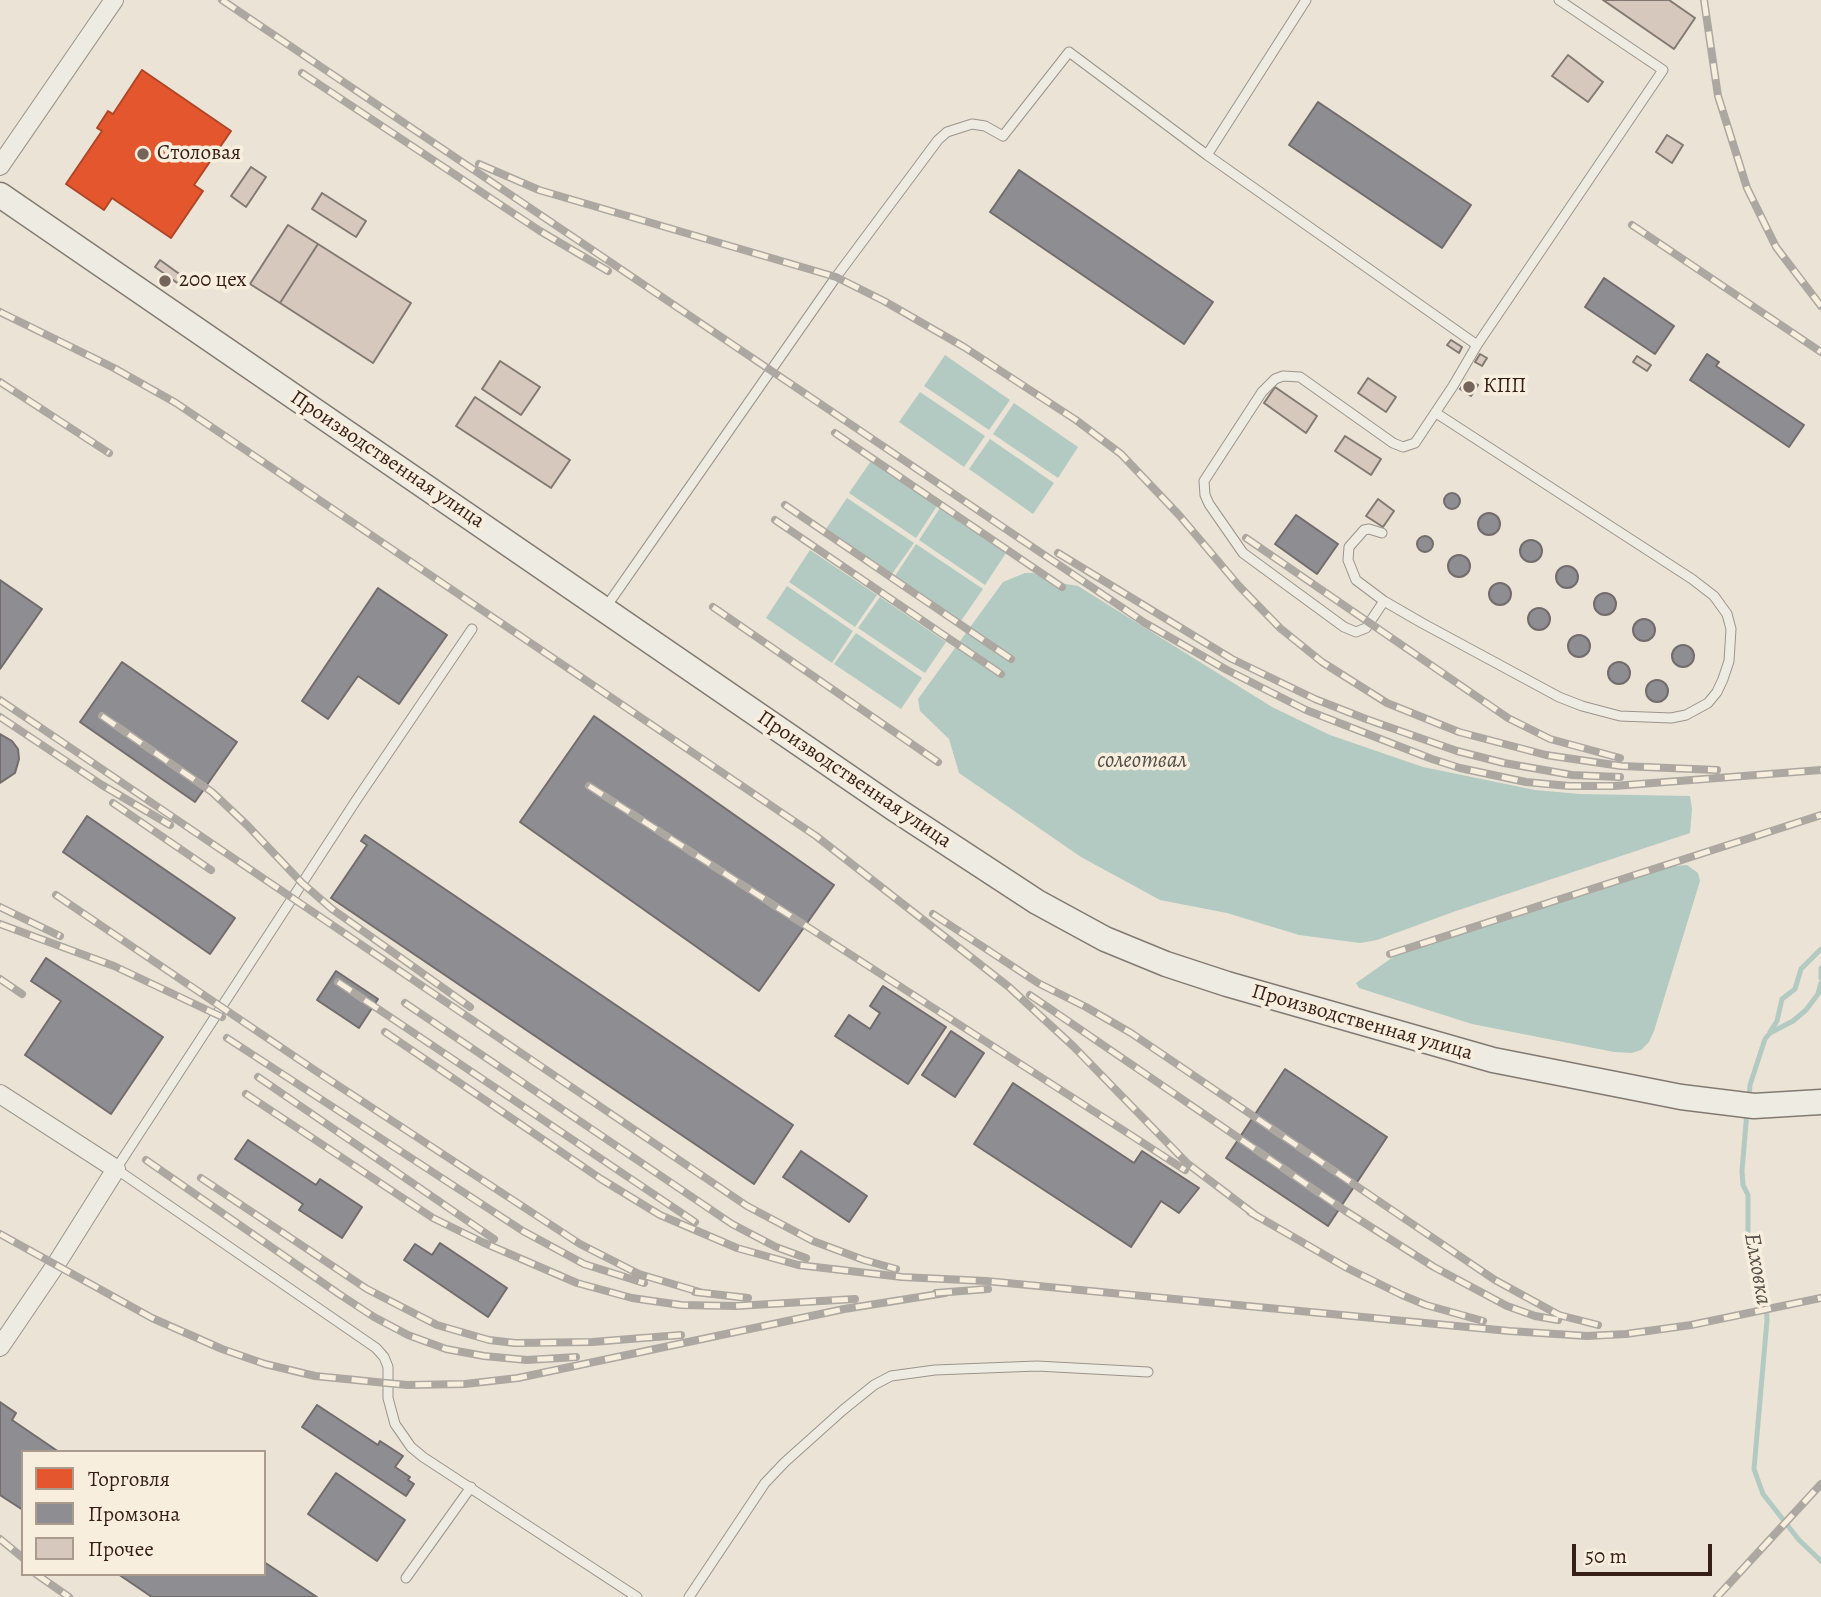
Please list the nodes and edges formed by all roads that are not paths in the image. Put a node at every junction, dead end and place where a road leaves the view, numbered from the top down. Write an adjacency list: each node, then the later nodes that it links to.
1 (114, 0): 5 (street)
2 (1306, 0): 4 (lane)
3 (1559, 0): 7 (lane)
4 (1207, 155): 7 (lane); 11 (lane)
5 (0, 166)
6 (0, 195): 11 (main road, Производственная улица)
7 (1476, 345): 8 (lane)
8 (1436, 413): 10 (lane); 10 (lane)
9 (1382, 533): 10 (lane)
10 (1384, 601)
11 (605, 609): 14 (main road, Производственная улица)
12 (472, 629): 15 (lane)
13 (0, 1094): 15 (street)
14 (1821, 1102)
15 (116, 1169): 16 (street); 18 (lane)
16 (0, 1347)
17 (1148, 1372): 21 (lane)
18 (471, 1487): 19 (lane); 20 (lane)
19 (406, 1578)
20 (637, 1597)
21 (689, 1597)

